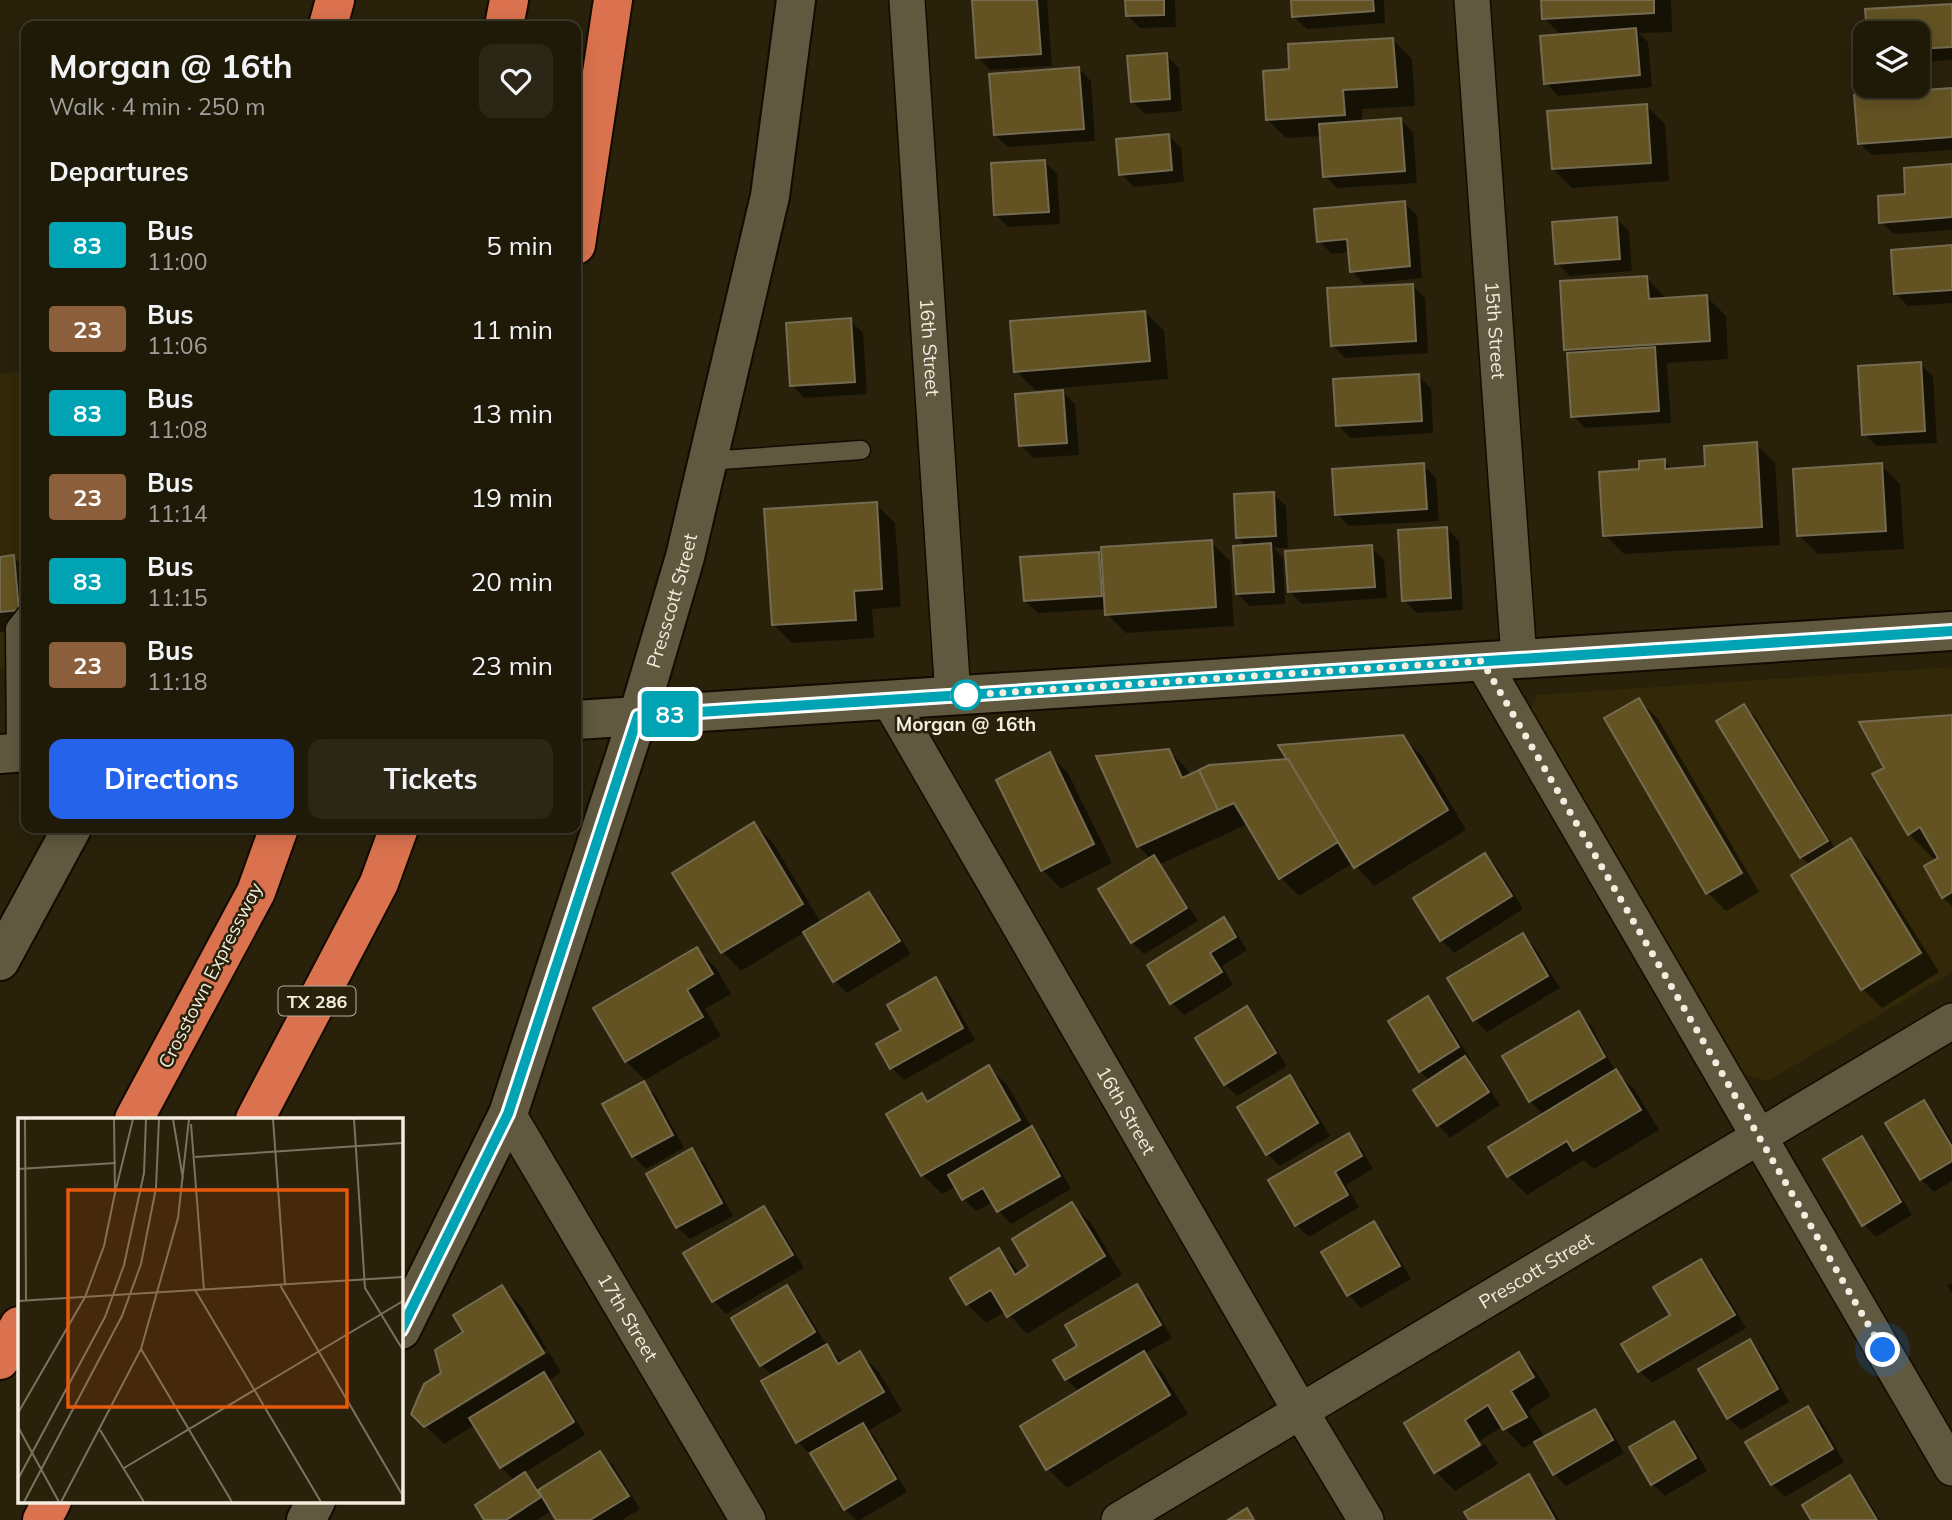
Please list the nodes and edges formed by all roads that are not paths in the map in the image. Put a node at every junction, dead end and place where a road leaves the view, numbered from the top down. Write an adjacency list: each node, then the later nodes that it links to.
1 (509, 0): 6 (highway)
2 (613, 0): 7 (highway)
3 (796, 0): 9 (main road, Presscott Street)
4 (906, 0): 13 (street, 16th Street)
5 (1472, 0): 12 (street, 15th Street)
6 (505, 21)
7 (581, 212)
8 (861, 450): 9 (lane)
9 (708, 461): 15 (main road, Presscott Street)
10 (8, 629): 17 (lane)
11 (1952, 631): 12 (main road)
12 (1500, 660): 13 (main road); 26 (street, 15th Street)
13 (953, 696): 14 (main road)
14 (889, 700): 15 (main road); 30 (street, 16th Street)
15 (638, 716): 16 (main road); 23 (main road, Presscott Street)
16 (581, 720)
17 (14, 753)
18 (69, 833): 21 (main road)
19 (277, 833): 24 (highway, Crosstown Expressway)
20 (397, 833): 25 (highway, TX 286)
21 (0, 961)
22 (1952, 1021): 26 (street, Prescott Street)
23 (508, 1114): 28 (main road, Presscott Street); 36 (street, 17th Street)
24 (135, 1118)
25 (256, 1118)
26 (1758, 1137): 30 (street, Prescott Street); 31 (street, 15th Street)
27 (18, 1328): 29 (highway)
28 (402, 1328)
29 (0, 1360)
30 (1301, 1412): 37 (street, Prescott Street); 38 (street, 16th Street)
31 (1952, 1468)
32 (51, 1502): 34 (highway)
33 (315, 1502): 35 (main road)
34 (42, 1520)
35 (306, 1520)
36 (748, 1520)
37 (1119, 1520)
38 (1366, 1520)

